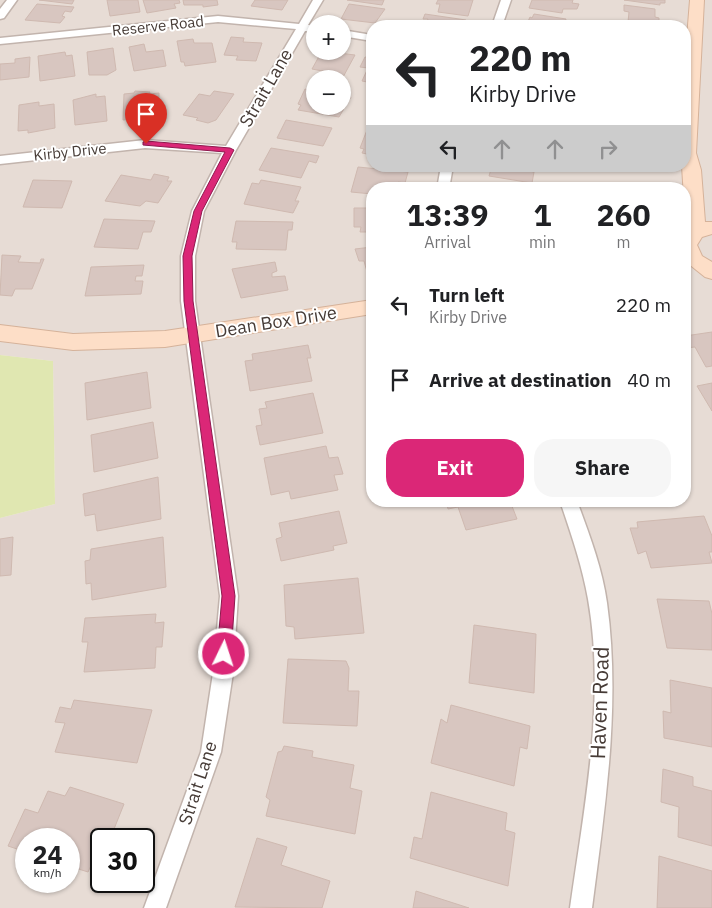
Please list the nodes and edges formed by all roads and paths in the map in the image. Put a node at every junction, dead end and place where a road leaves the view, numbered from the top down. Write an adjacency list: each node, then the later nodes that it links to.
1 (12, 0): 6 (street)
2 (318, 0): 5 (street, Strait Lane)
3 (506, 0): 7 (street)
4 (696, 0): 13 (street)
5 (313, 15)
6 (0, 16)
7 (499, 20)
8 (306, 28): 12 (street, Reserve Road)
9 (306, 31): 14 (street, Strait Lane)
10 (351, 34): 11 (street)
11 (366, 37)
12 (0, 41)
13 (691, 54)
14 (230, 150): 15 (street, Kirby Drive); 24 (street, Strait Lane)
15 (0, 160)
16 (691, 167): 17 (street)
17 (692, 170): 18 (street); 19 (street)
18 (712, 198)
19 (695, 237): 21 (street)
20 (691, 270): 21 (street)
21 (712, 272)
22 (366, 307): 24 (street, Dean Box Drive)
23 (0, 333): 24 (street, Dean Box Drive)
24 (194, 335): 26 (street, Strait Lane)
25 (570, 507): 27 (street, Haven Road)
26 (155, 908)
27 (581, 908)

